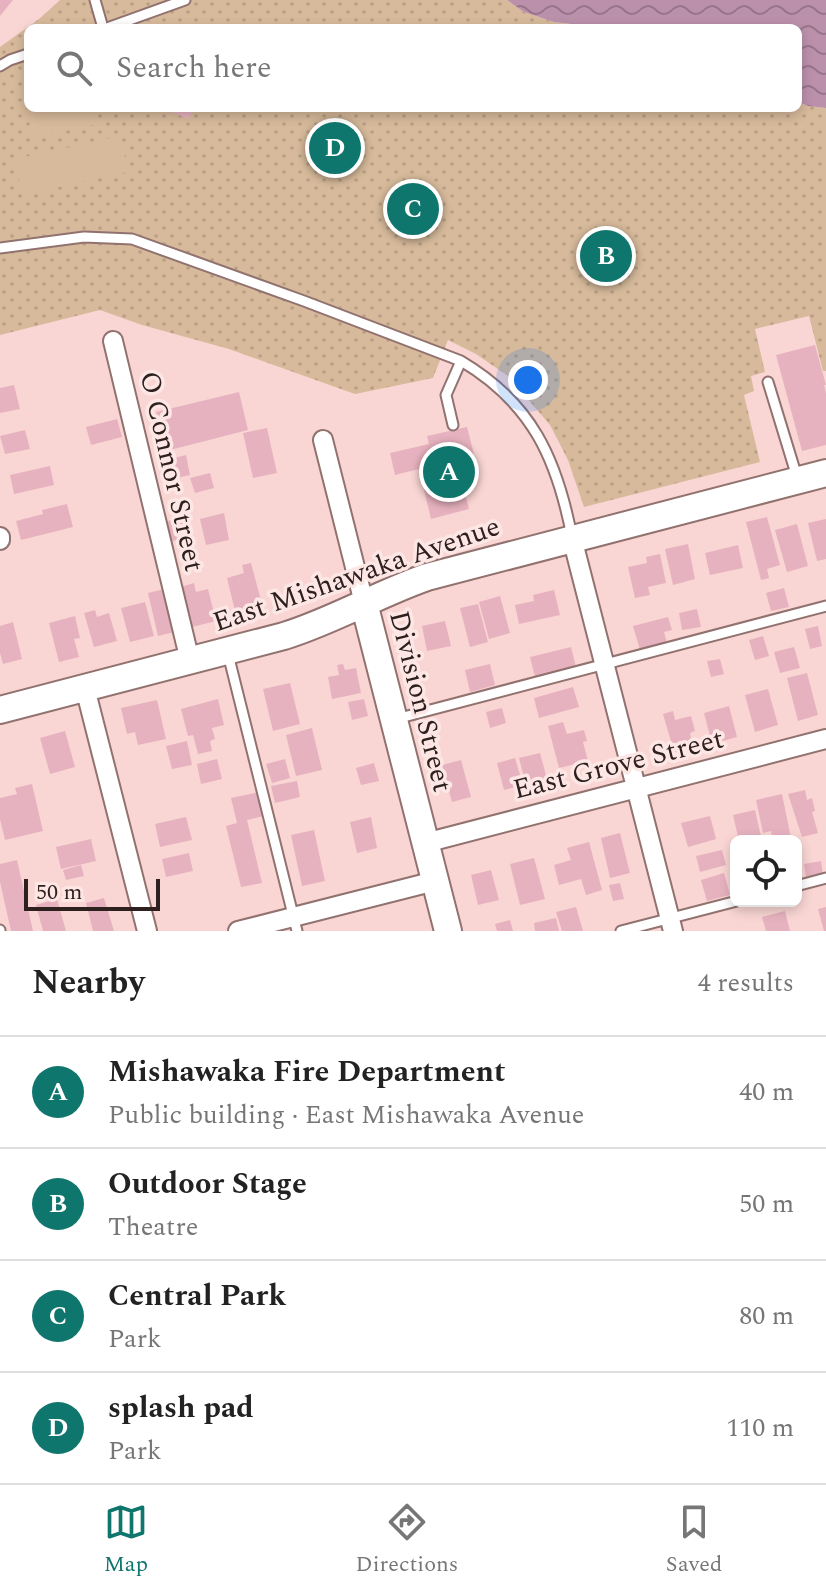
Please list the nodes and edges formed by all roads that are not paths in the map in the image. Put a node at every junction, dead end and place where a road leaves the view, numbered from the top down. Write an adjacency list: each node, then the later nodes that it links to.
1 (95, 0): 3 (lane)
2 (185, 0): 4 (lane)
3 (104, 24)
4 (116, 24)
5 (24, 55): 6 (lane)
6 (0, 66)
7 (0, 248): 9 (lane)
8 (113, 341): 19 (street, O Connor Street)
9 (461, 361): 11 (lane); 15 (lane)
10 (768, 382): 14 (lane)
11 (453, 425)
12 (323, 440): 16 (street, Division Street)
13 (826, 473): 14 (street, East Mishawaka Avenue)
14 (798, 480): 15 (street, East Mishawaka Avenue)
15 (572, 538): 16 (street, East Mishawaka Avenue); 20 (street)
16 (364, 603): 18 (street, East Mishawaka Avenue); 23 (street, Division Street)
17 (826, 606): 20 (lane)
18 (227, 651): 19 (street, East Mishawaka Avenue); 31 (lane)
19 (190, 661): 21 (street, East Mishawaka Avenue)
20 (605, 665): 23 (lane); 25 (street)
21 (85, 688): 22 (street, East Mishawaka Avenue); 33 (street)
22 (0, 710)
23 (394, 719): 26 (street, Division Street)
24 (826, 739): 25 (street, East Grove Street)
25 (636, 787): 26 (street, East Grove Street); 32 (street)
26 (425, 843): 28 (street, Division Street)
27 (826, 878): 29 (lane)
28 (435, 881): 31 (street); 35 (street, Division Street)
29 (802, 884)
30 (730, 904): 32 (lane)
31 (295, 924): 34 (street)
32 (671, 925): 36 (lane)
33 (147, 931)
34 (238, 931)
35 (448, 931)
36 (621, 931)

